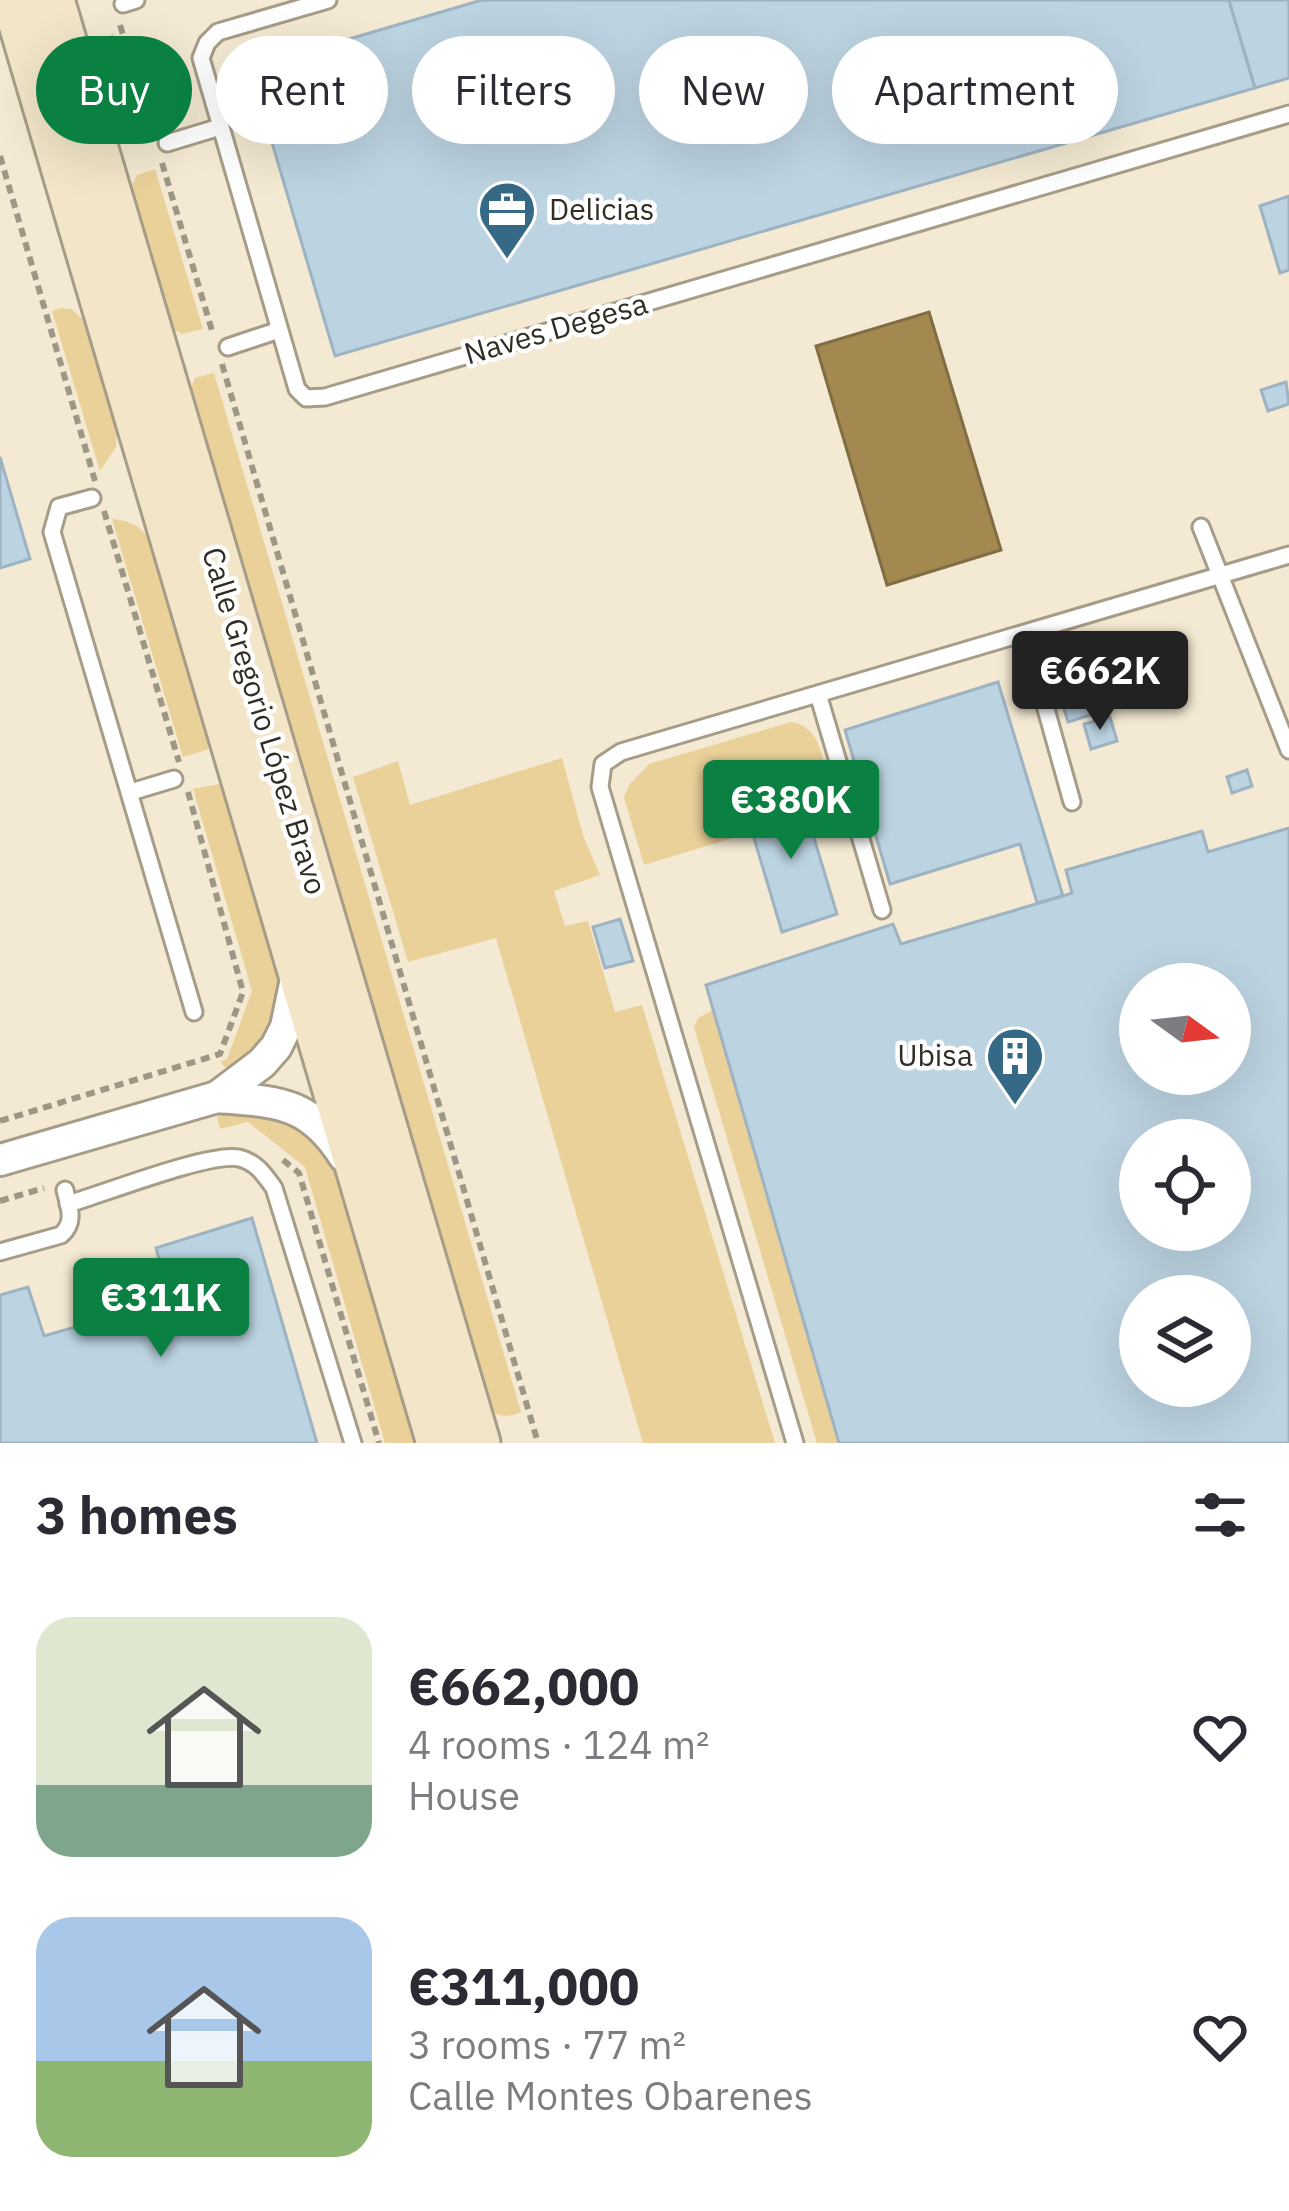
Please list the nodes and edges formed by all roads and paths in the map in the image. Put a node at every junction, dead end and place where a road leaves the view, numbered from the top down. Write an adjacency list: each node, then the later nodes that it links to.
1 (16, 0): 21 (main road, Calle Gregorio López Bravo)
2 (51, 0): 33 (main road, Calle Gregorio López Bravo)
3 (328, 0): 5 (lane, Naves Degesa)
4 (124, 4): 34 (path)
5 (216, 112)
6 (1289, 114): 8 (lane, Naves Degesa)
7 (225, 144): 8 (lane, Naves Degesa)
8 (279, 330): 9 (lane)
9 (228, 347)
10 (92, 498): 18 (lane)
11 (1202, 526): 13 (lane)
12 (1289, 555): 13 (lane)
13 (1218, 576): 14 (lane); 16 (lane)
14 (1025, 634): 15 (lane); 19 (lane)
15 (818, 694): 20 (lane); 35 (lane)
16 (1289, 749)
17 (174, 779): 18 (lane)
18 (131, 792): 22 (lane)
19 (1072, 802)
20 (882, 910)
21 (299, 968): 23 (street); 26 (main road, Calle Gregorio López Bravo)
22 (194, 1012)
23 (217, 1097): 25 (street); 26 (street)
24 (281, 1158): 31 (path)
25 (0, 1160)
26 (362, 1182): 32 (main road, Calle Gregorio López Bravo)
27 (65, 1192): 28 (path); 29 (lane); 30 (lane)
28 (0, 1201)
29 (0, 1252)
30 (353, 1443)
31 (379, 1443)
32 (440, 1443)
33 (477, 1443)
34 (538, 1443)
35 (795, 1443)

